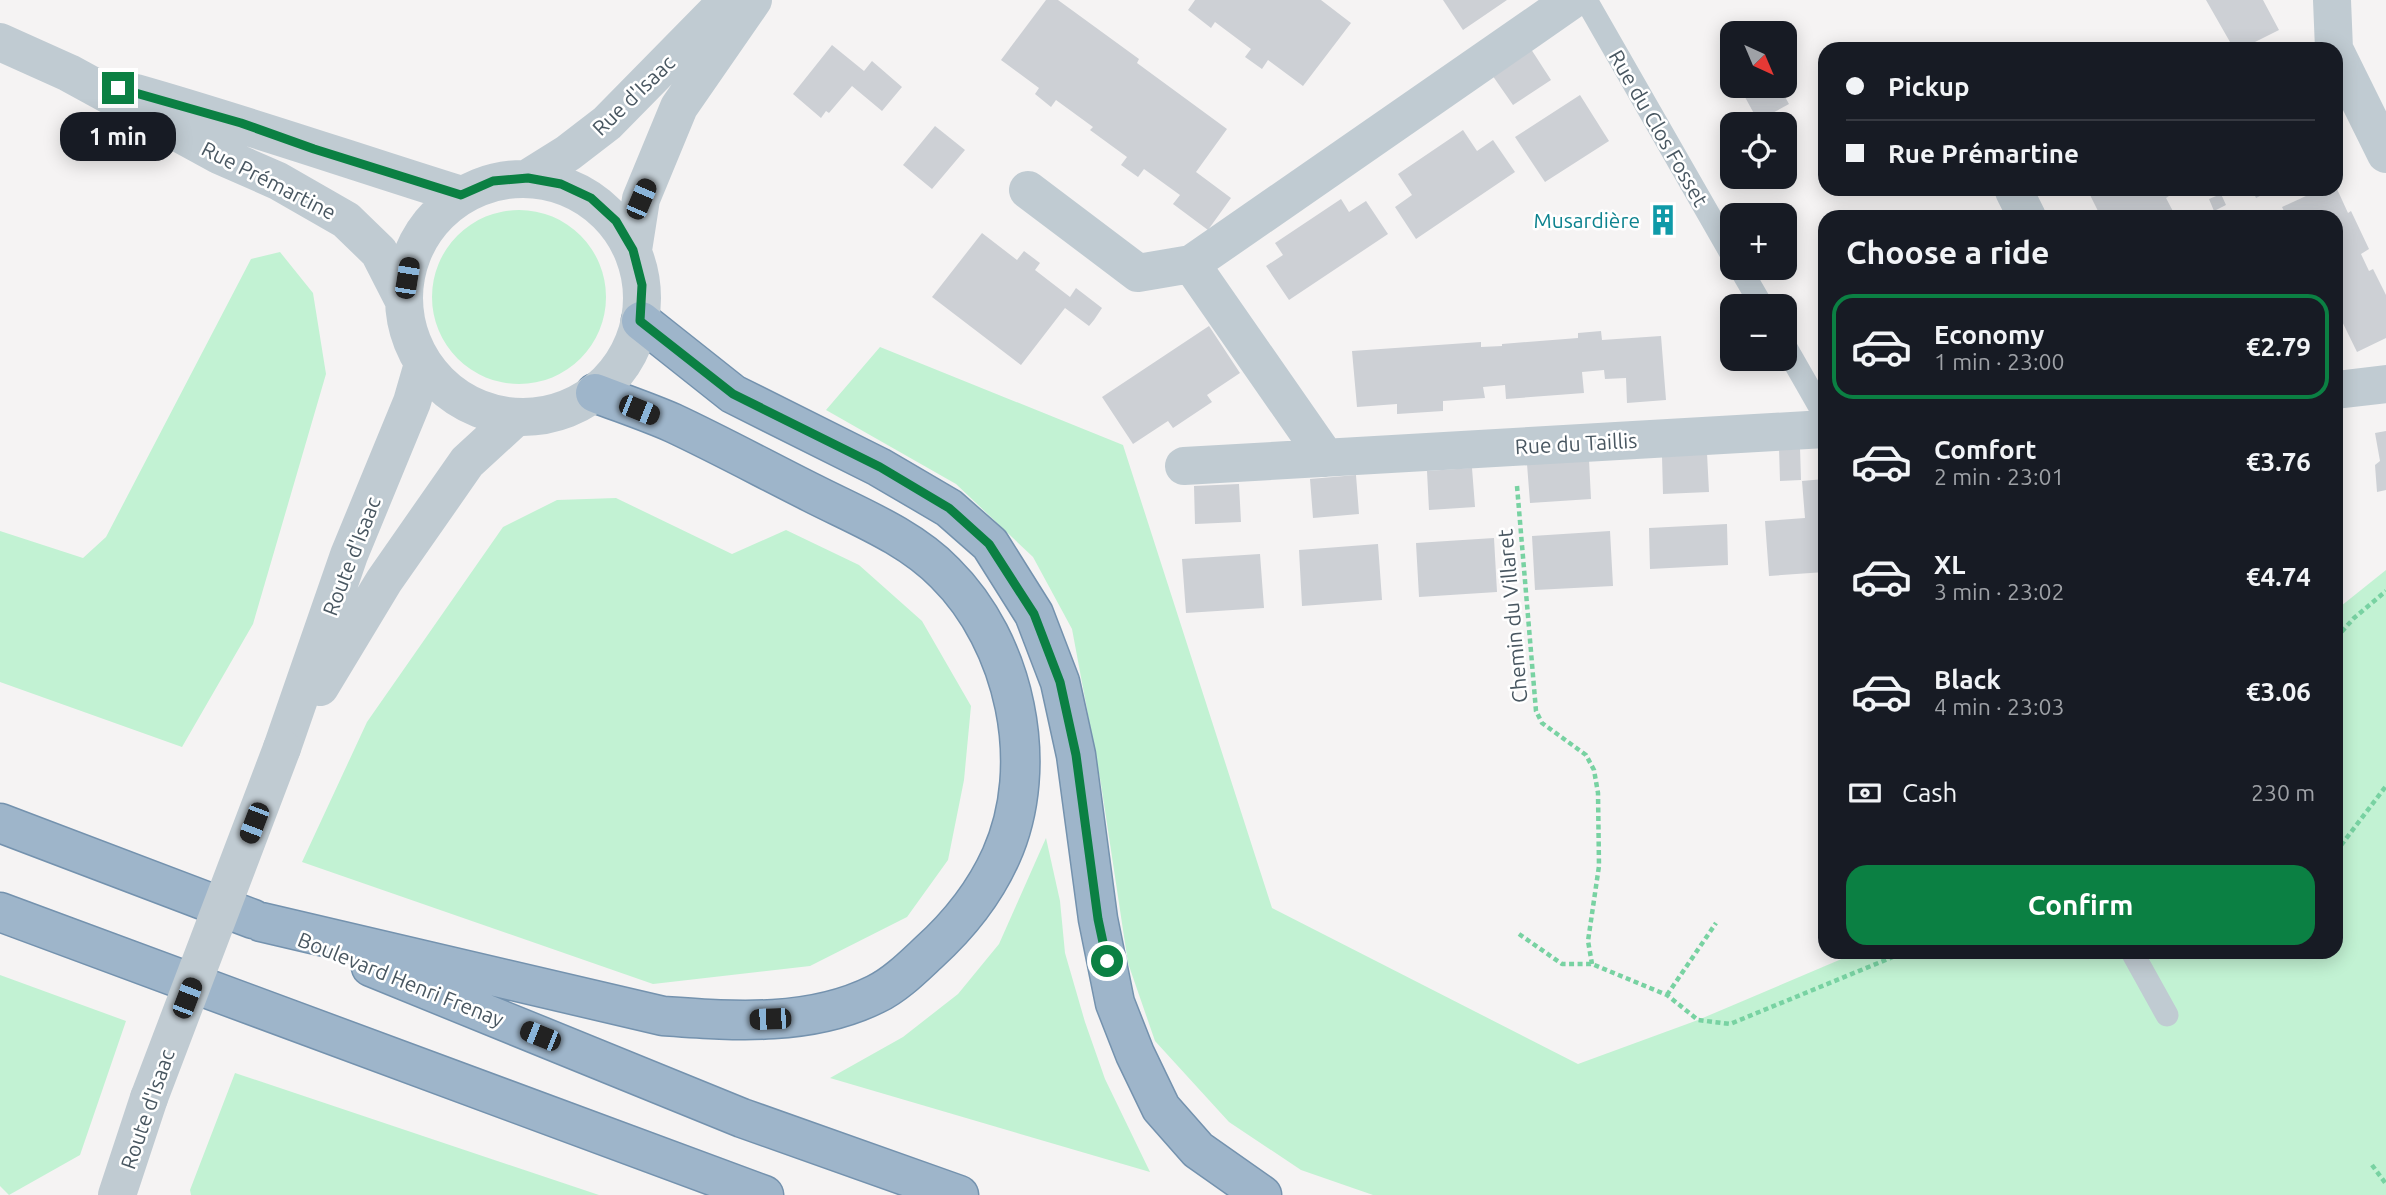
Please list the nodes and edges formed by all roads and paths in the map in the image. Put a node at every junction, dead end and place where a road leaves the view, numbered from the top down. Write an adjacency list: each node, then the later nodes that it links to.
1 (728, 0): 11 (street, Rue d'Isaac)
2 (753, 0): 15 (street, Rue d'Isaac)
3 (1572, 0): 16 (street)
4 (1586, 0): 14 (lane, Rue du Clos Fosset)
5 (2332, 0): 7 (street)
6 (0, 41): 9 (street, Rue Prémartine)
7 (2334, 42)
8 (2343, 67): 10 (street)
9 (69, 74): 13 (street, Rue Prémartine); 17 (street, Rue Prémartine)
10 (2386, 153)
11 (528, 178): 13 (street); 15 (street)
12 (1028, 190): 16 (street)
13 (461, 195): 17 (street)
14 (1720, 234)
15 (633, 250): 18 (street)
16 (1191, 264): 28 (street)
17 (403, 299): 19 (street)
18 (640, 321): 23 (street); 50 (highway)
19 (423, 364): 25 (street); 32 (street, Route d'Isaac)
20 (1797, 367): 24 (lane)
21 (2386, 384): 22 (street)
22 (2343, 389)
23 (595, 393): 25 (street); 37 (highway)
24 (1818, 404)
25 (516, 417): 32 (street, Route d'Isaac)
26 (1818, 429): 27 (street, Rue du Taillis)
27 (1514, 447): 28 (street, Rue du Taillis); 42 (path, Chemin du Villaret)
28 (1326, 458): 29 (street, Rue du Taillis)
29 (1184, 466)
30 (2386, 591): 31 (path)
31 (2343, 630)
32 (282, 748): 47 (street, Route d'Isaac, bridge)
33 (2386, 786): 35 (path)
34 (0, 823): 37 (highway, Boulevard Henri Frenay)
35 (2343, 843)
36 (0, 912): 48 (highway)
37 (261, 922): 49 (highway, Boulevard Henri Frenay)
38 (1716, 923): 43 (path)
39 (1519, 934): 42 (path)
40 (1888, 959): 43 (path)
41 (2136, 959): 44 (lane)
42 (1592, 964): 43 (path)
43 (1667, 995)
44 (2166, 1015)
45 (2372, 1165): 46 (path)
46 (2386, 1184)
47 (117, 1195)
48 (764, 1195)
49 (959, 1195)
50 (1262, 1195)

